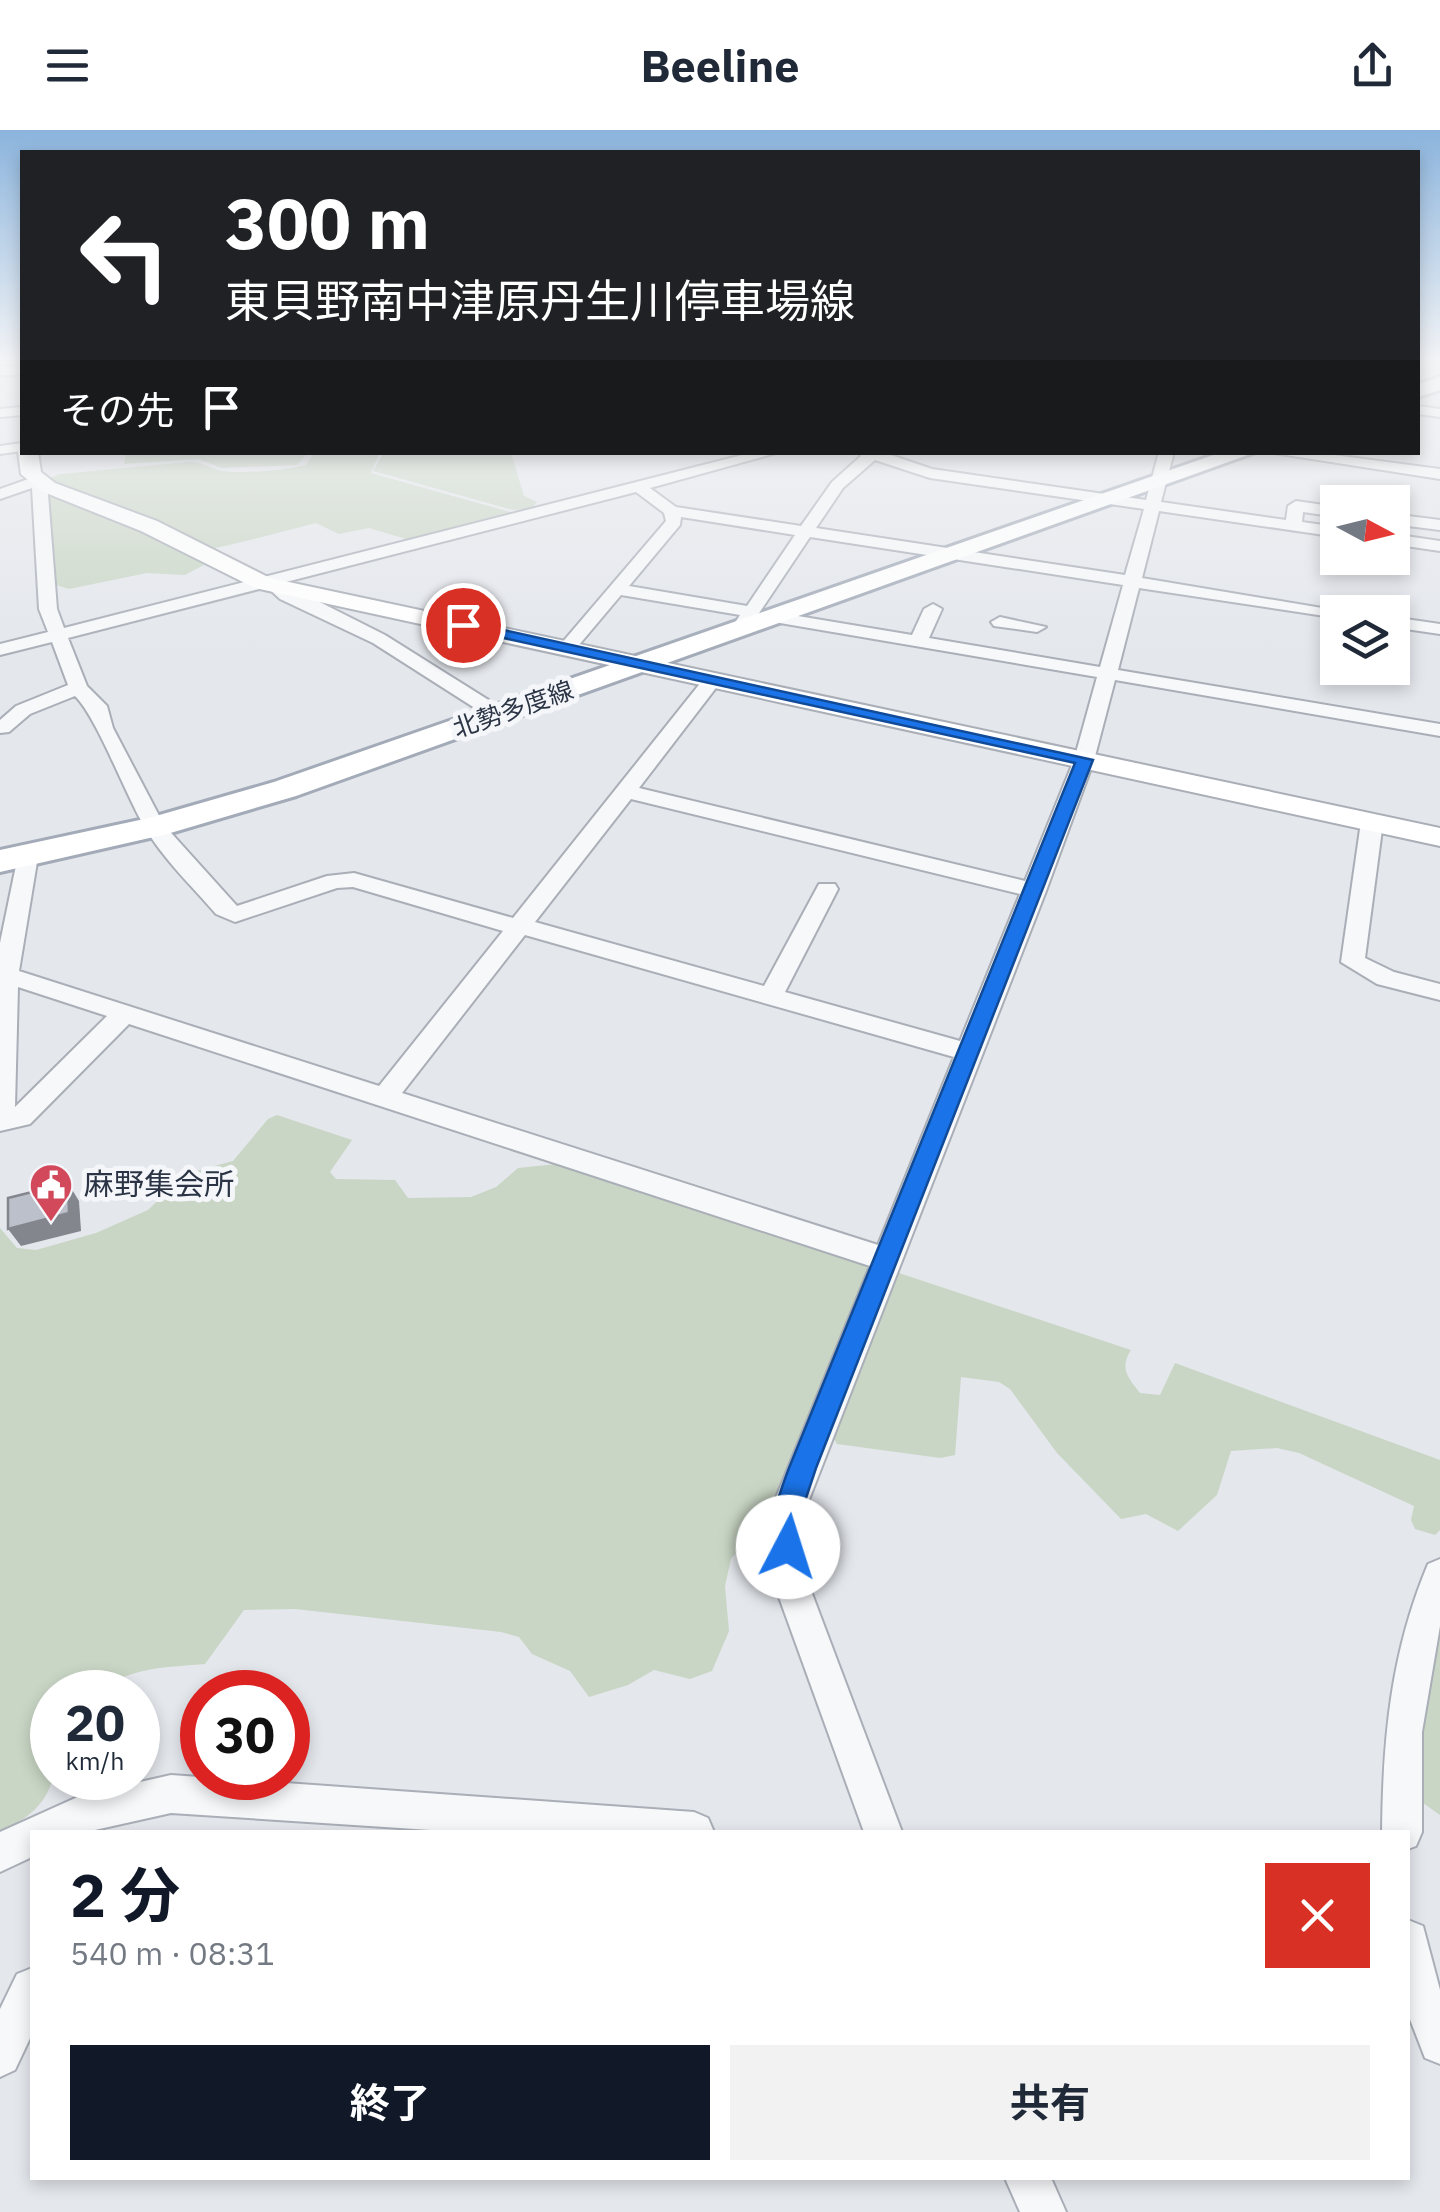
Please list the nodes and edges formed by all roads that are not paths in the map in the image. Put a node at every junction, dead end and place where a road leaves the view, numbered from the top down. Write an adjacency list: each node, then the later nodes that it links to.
1 (29, 460): 9 (main road)
2 (741, 460): 10 (street)
3 (862, 460): 20 (street)
4 (888, 460): 13 (street)
5 (1165, 460): 12 (street)
6 (1228, 460): 12 (main road, 北勢多度線)
7 (1336, 460): 8 (street)
8 (1440, 474)
9 (38, 481): 11 (street); 25 (main road); 33 (street)
10 (638, 486): 15 (street); 25 (street)
11 (0, 494)
12 (1157, 494): 13 (main road, 北勢多度線); 17 (street); 24 (street)
13 (1111, 500): 23 (main road, 北勢多度線)
14 (1320, 509): 17 (street)
15 (670, 511): 20 (street); 26 (street)
16 (1410, 522): 18 (street)
17 (1294, 526): 19 (street)
18 (1440, 526)
19 (1320, 530)
20 (806, 532): 23 (street); 29 (street)
21 (1410, 542): 22 (street)
22 (1440, 546)
23 (953, 555): 24 (street); 29 (main road, 北勢多度線)
24 (1134, 582): 28 (street); 39 (street)
25 (269, 584): 33 (street); 35 (main road); 42 (street)
26 (618, 589): 29 (street); 35 (street)
27 (933, 610): 34 (street)
28 (1320, 611)
29 (755, 620): 34 (street); 38 (main road, 北勢多度線)
30 (1018, 625): 37 (street)
31 (1410, 625): 32 (street)
32 (1440, 629)
33 (56, 637): 36 (street); 41 (street)
34 (918, 641): 37 (street)
35 (567, 648): 38 (main road)
36 (0, 650)
37 (1008, 656): 39 (street)
38 (642, 664): 40 (main road); 42 (main road, 北勢多度線)
39 (1108, 672): 44 (street); 45 (street)
40 (713, 680): 45 (main road); 46 (street)
41 (78, 688): 43 (street); 48 (street)
42 (499, 714): 48 (main road, 北勢多度線)
43 (2, 728)
44 (1440, 730)
45 (1084, 760): 47 (main road); 52 (street)
46 (625, 790): 52 (street); 53 (street)
47 (1372, 822): 49 (main road); 55 (street)
48 (155, 827): 50 (main road, 北勢多度線); 53 (street)
49 (1440, 838)
50 (13, 858): 54 (street)
51 (827, 889): 56 (street)
52 (1035, 891): 58 (street)
53 (517, 926): 56 (street); 59 (street)
54 (6, 975): 57 (street); 57 (street)
55 (1440, 992)
56 (770, 996): 58 (street)
57 (125, 1013): 59 (street)
58 (970, 1053): 60 (street)
59 (385, 1097): 60 (street)
60 (886, 1260): 65 (street)
61 (1440, 1576): 66 (street)
62 (117, 1818): 63 (street); 64 (street)
63 (46, 1830)
64 (669, 1830)
65 (881, 1830)
66 (1402, 1830)
67 (30, 1838): 68 (street)
68 (0, 1852)
69 (1417, 1975): 71 (street)
70 (30, 1993): 72 (street)
71 (1440, 2043)
72 (0, 2055)
73 (1029, 2180): 74 (street)
74 (1044, 2212)

